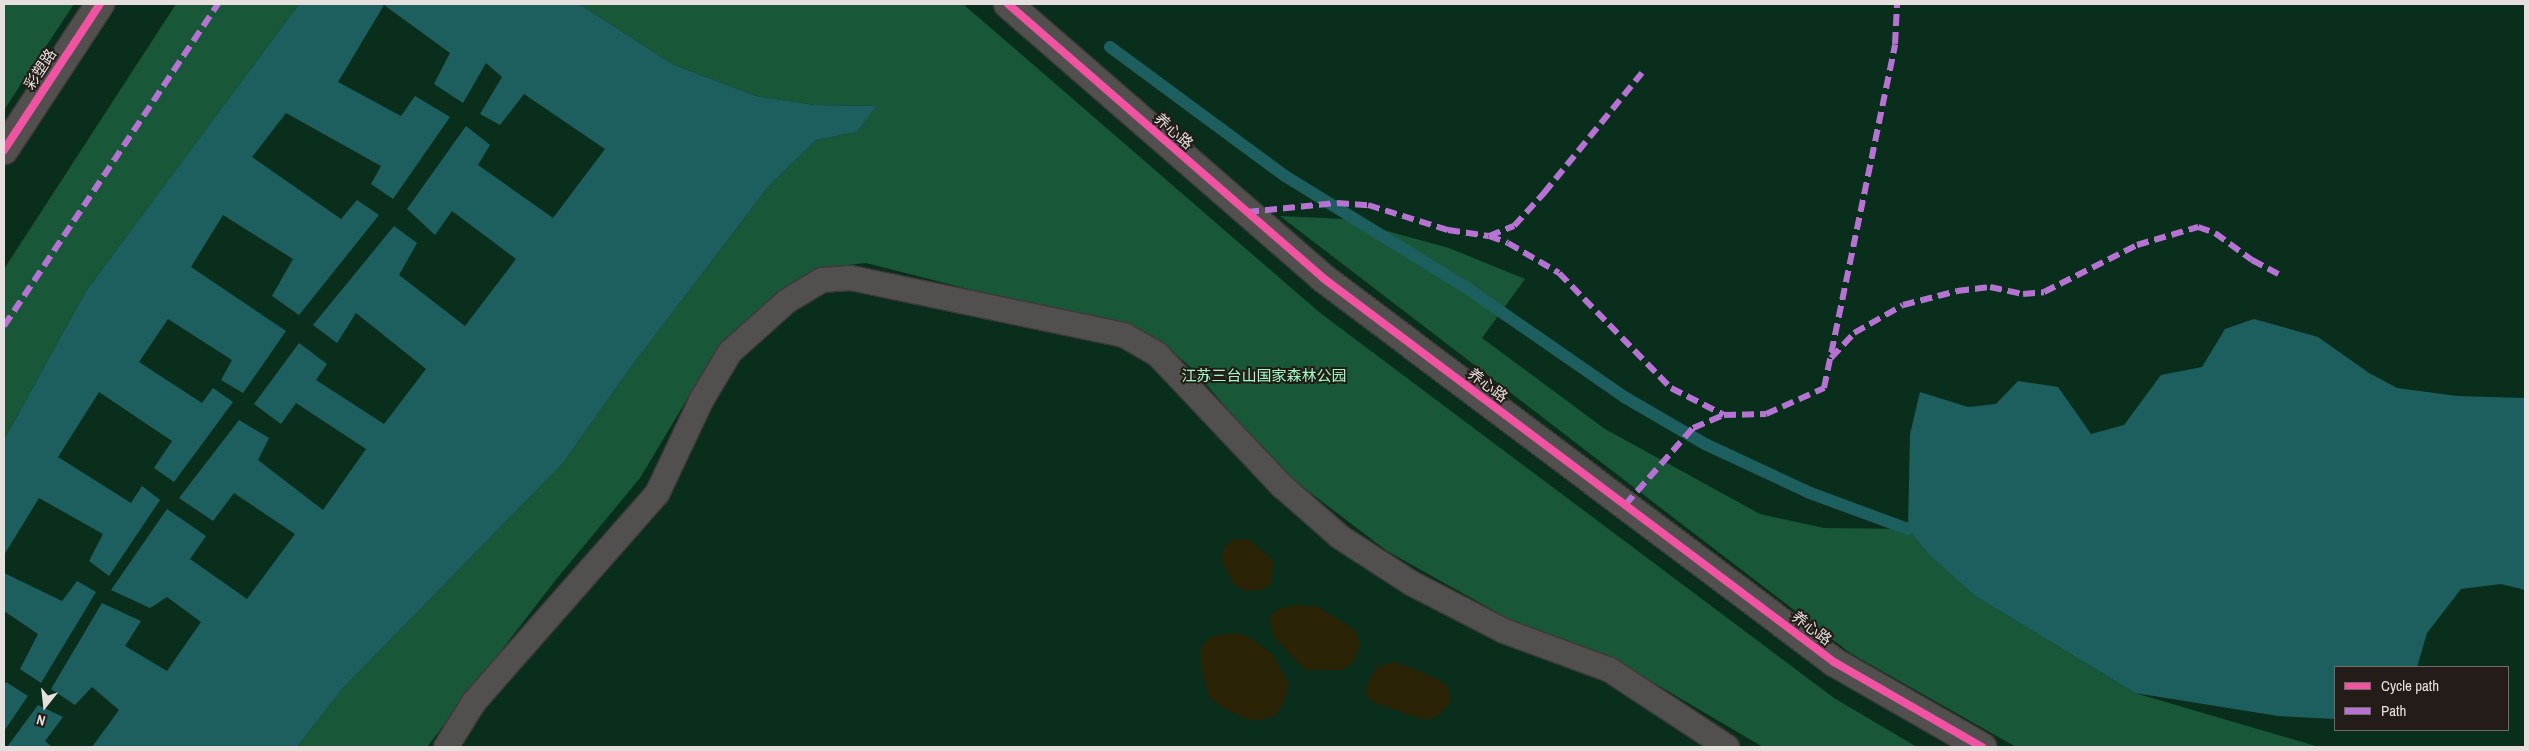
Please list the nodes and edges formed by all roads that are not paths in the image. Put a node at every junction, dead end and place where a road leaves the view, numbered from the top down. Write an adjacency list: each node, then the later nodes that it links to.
1 (100, 4): 3 (street, 彩塑路)
2 (1008, 4): 6 (street, 养心路)
3 (4, 150)
4 (446, 747): 5 (lane)
5 (1727, 747)
6 (1982, 747)

